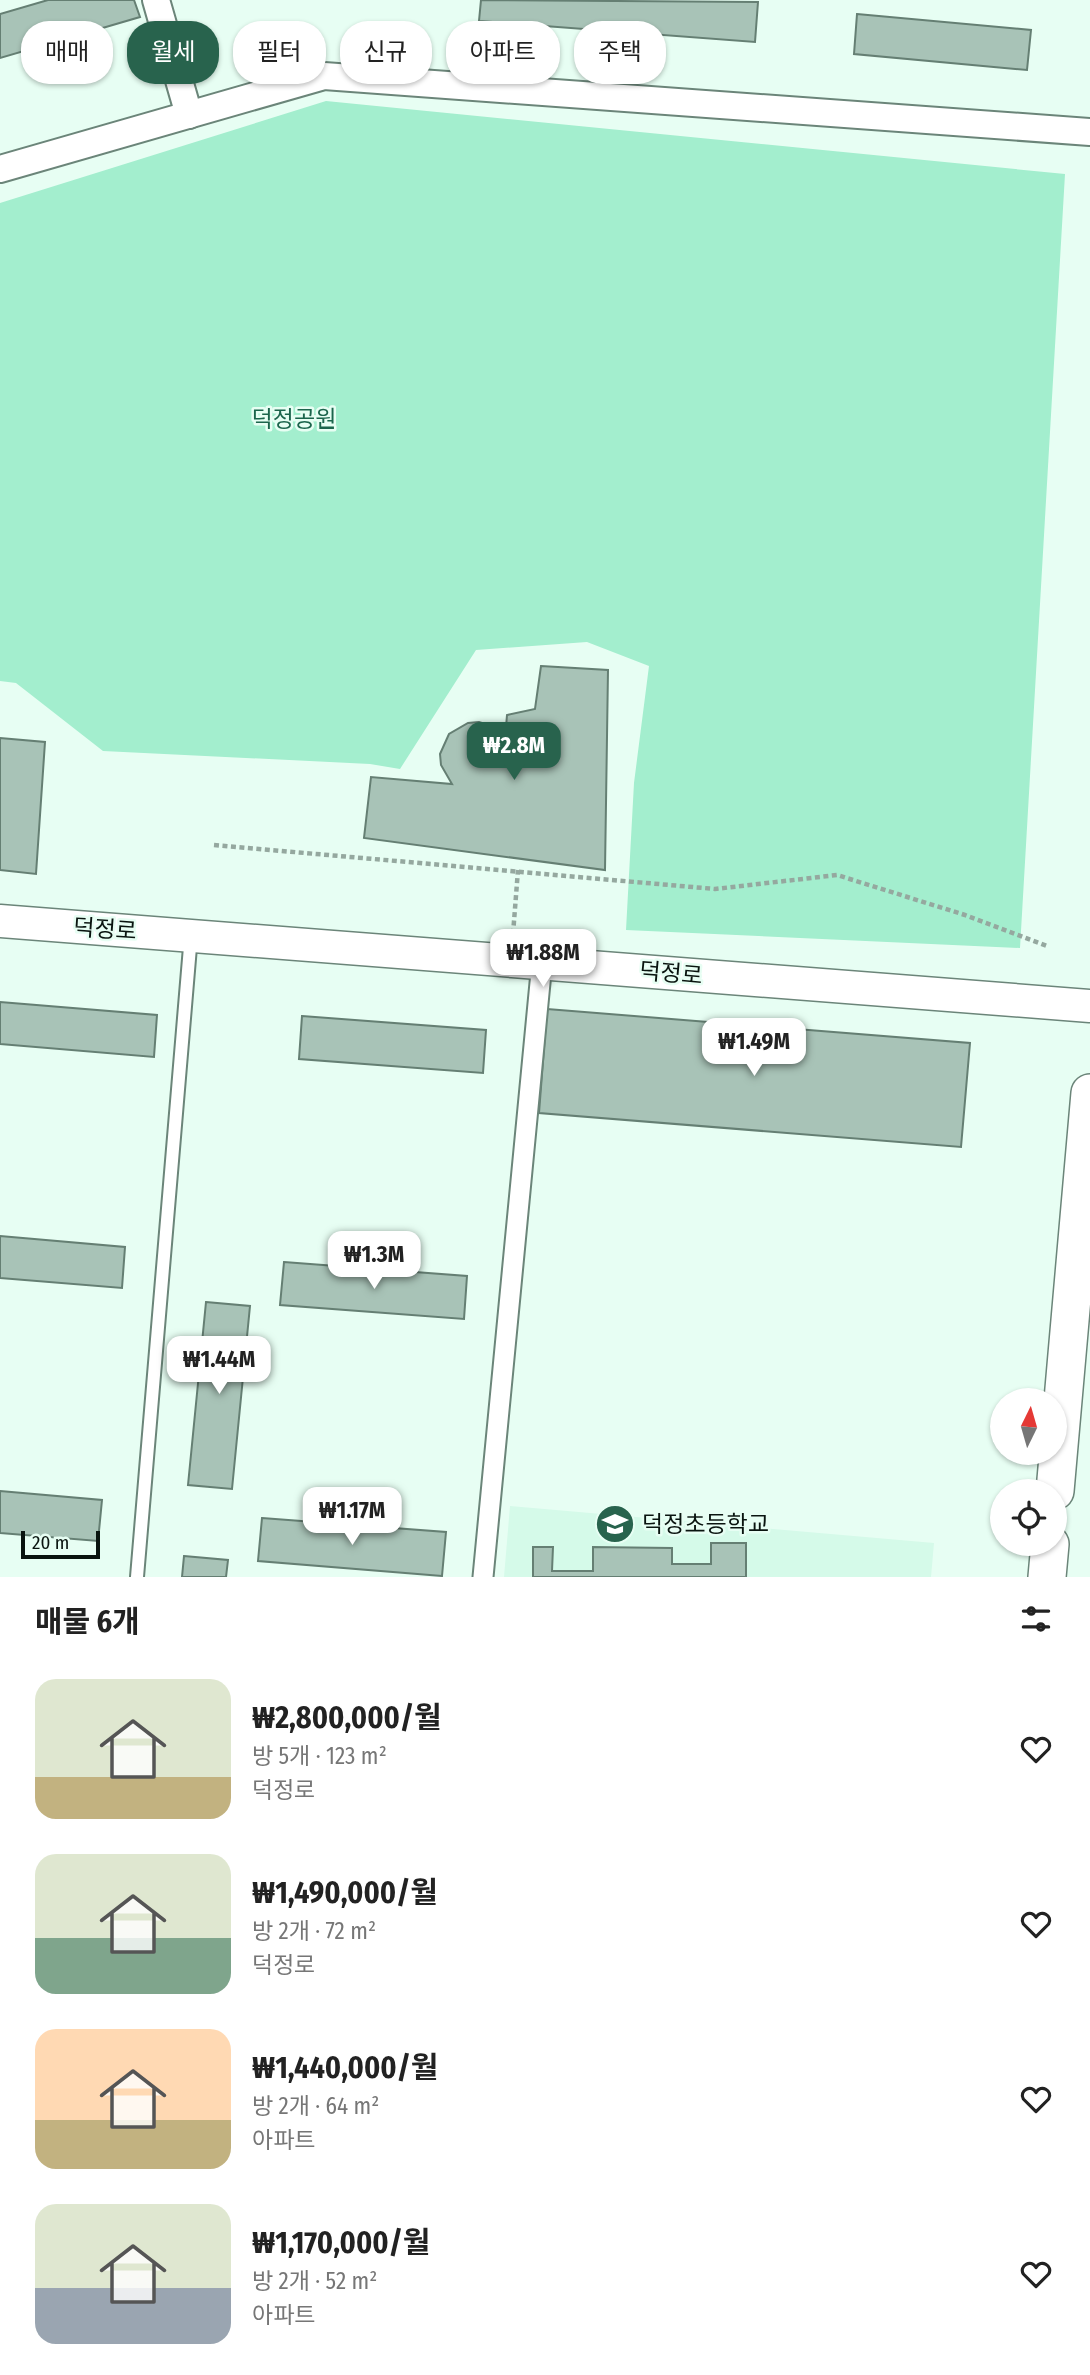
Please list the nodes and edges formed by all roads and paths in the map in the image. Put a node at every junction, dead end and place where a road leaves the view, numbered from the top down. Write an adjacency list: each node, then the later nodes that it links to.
1 (156, 0): 2 (street)
2 (189, 115): 3 (street); 4 (street)
3 (1090, 132)
4 (0, 169)
5 (214, 845): 6 (path)
6 (518, 870): 9 (path); 10 (path)
7 (0, 920): 8 (street, 덕정로)
8 (191, 935): 10 (street, 덕정로); 15 (lane)
9 (1047, 946)
10 (526, 961): 11 (street, 덕정로); 16 (street)
11 (1090, 1006)
12 (1090, 1093): 13 (main road)
13 (1056, 1479)
14 (1049, 1556): 17 (main road)
15 (137, 1577)
16 (483, 1577)
17 (1047, 1577)

